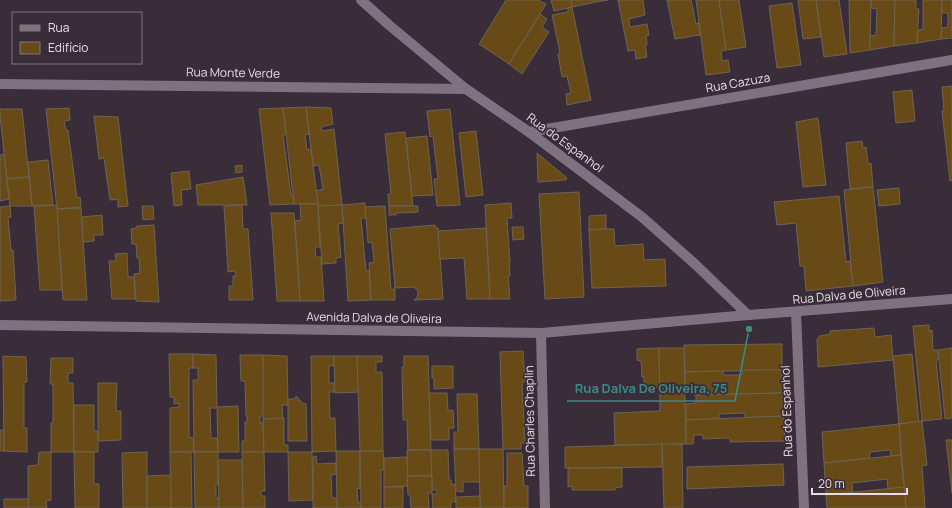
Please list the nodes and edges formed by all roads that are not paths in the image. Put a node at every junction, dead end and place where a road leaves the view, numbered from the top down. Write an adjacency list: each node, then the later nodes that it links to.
1 (361, 0): 4 (street, Rua do Espanhol)
2 (952, 60): 5 (street, Rua Cazuza)
3 (0, 84): 4 (street, Rua Monte Verde)
4 (466, 89): 5 (street, Rua do Espanhol)
5 (529, 132): 8 (street, Rua do Espanhol)
6 (952, 299): 7 (street, Rua Dalva de Oliveira)
7 (796, 312): 8 (street, Rua Dalva de Oliveira); 12 (street, Rua do Espanhol)
8 (748, 315): 10 (street, Avenida Dalva de Oliveira)
9 (0, 325): 10 (street, Avenida Dalva de Oliveira)
10 (541, 333): 11 (street, Rua Charles Chaplin)
11 (545, 508)
12 (804, 508)

